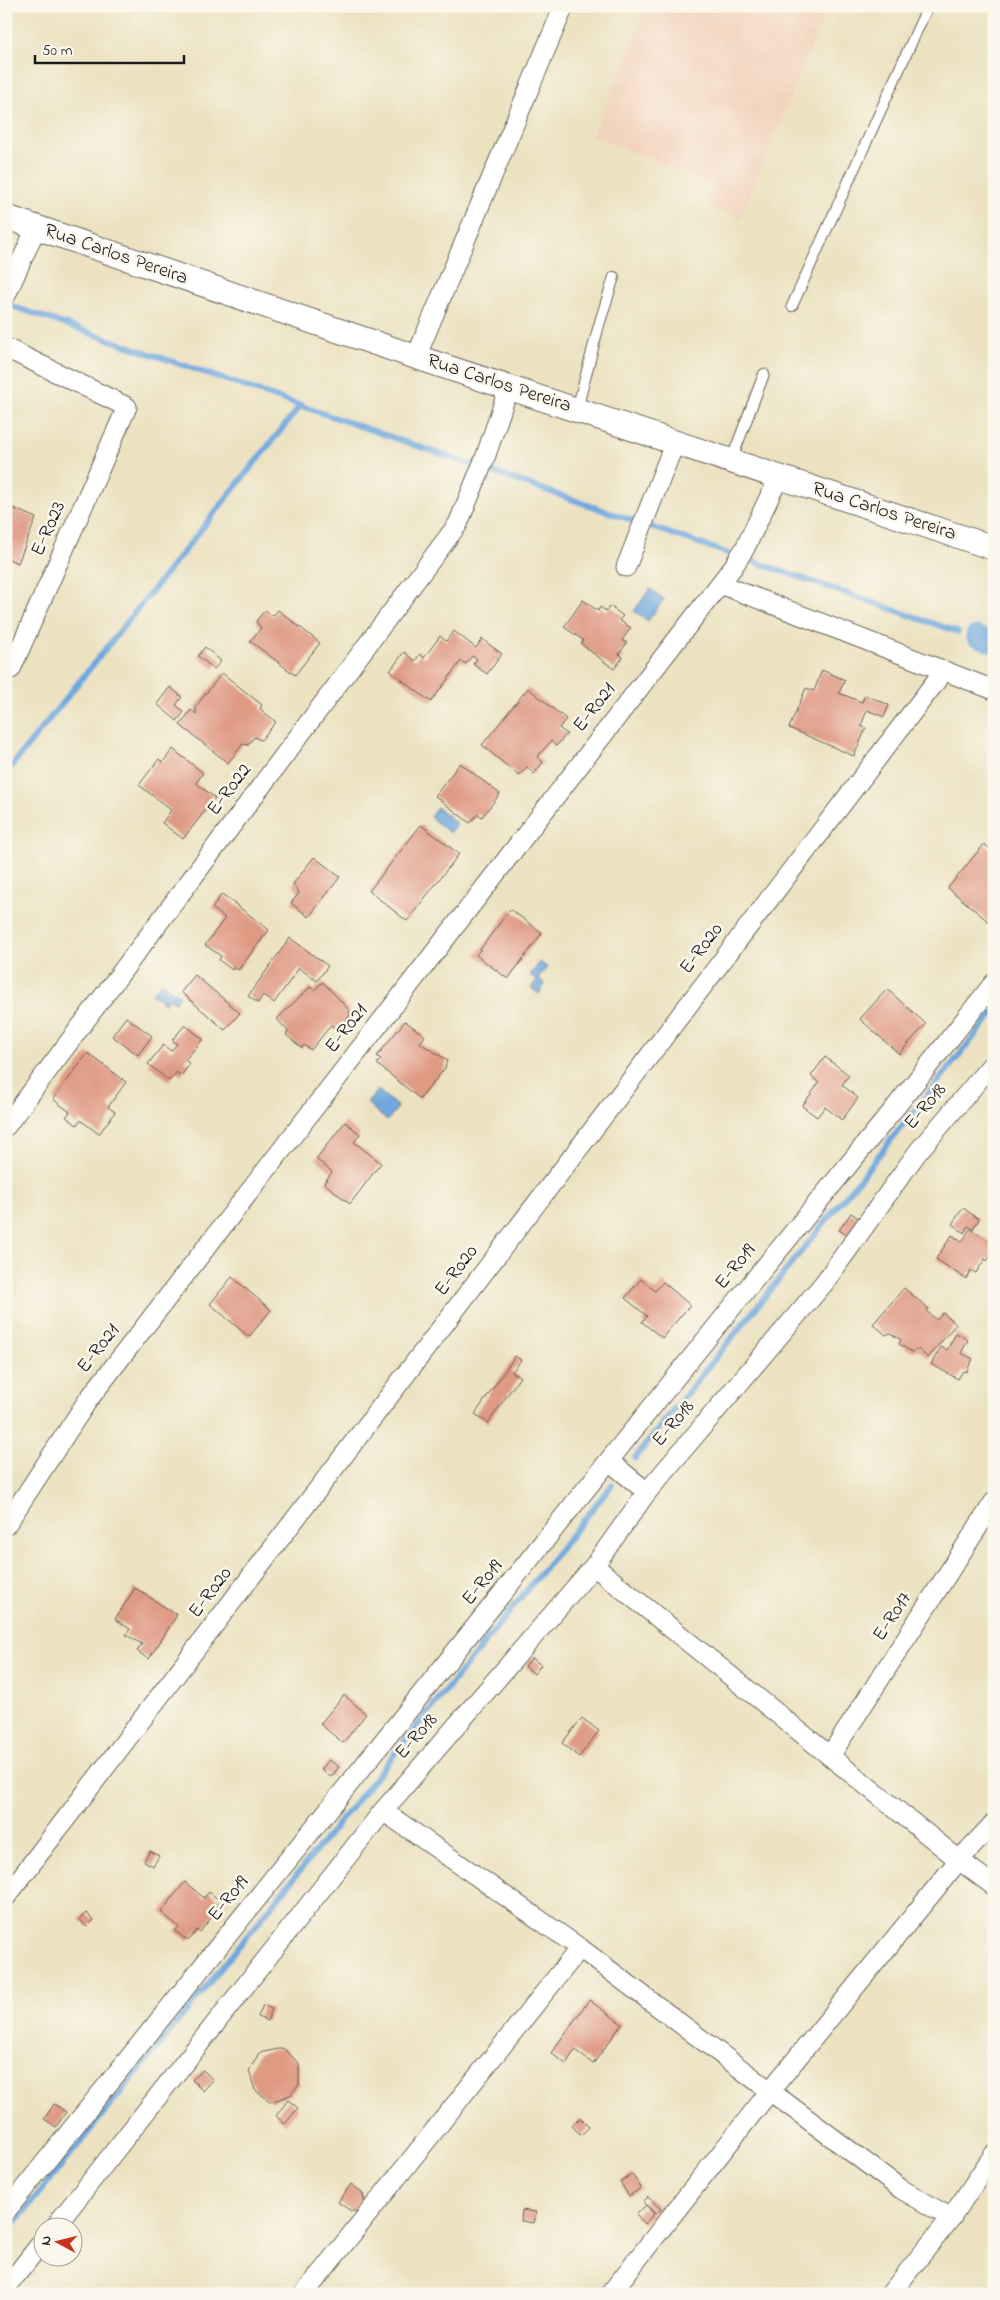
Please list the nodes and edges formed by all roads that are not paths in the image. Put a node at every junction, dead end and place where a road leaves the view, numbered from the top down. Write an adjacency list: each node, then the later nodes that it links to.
1 (564, 6): 9 (street)
2 (928, 6): 7 (lane)
3 (6, 217): 4 (street, Rua Carlos Pereira)
4 (36, 228): 6 (street); 9 (street, Rua Carlos Pereira)
5 (614, 277): 12 (lane)
6 (6, 294)
7 (792, 306)
8 (6, 348): 19 (street, E-R023)
9 (416, 357): 11 (street, Rua Carlos Pereira)
10 (764, 374): 14 (lane)
11 (509, 387): 12 (street, Rua Carlos Pereira); 24 (street, E-R022)
12 (577, 410): 13 (street, Rua Carlos Pereira)
13 (675, 442): 14 (street, Rua Carlos Pereira); 17 (street)
14 (730, 462): 15 (street, Rua Carlos Pereira)
15 (779, 477): 16 (street, Rua Carlos Pereira); 18 (street, E-R021)
16 (994, 548)
17 (626, 567)
18 (720, 584): 20 (street); 28 (street, E-R021)
19 (12, 670)
20 (943, 672): 21 (street); 35 (street, E-R020)
21 (994, 690)
22 (994, 983): 25 (street, E-R019)
23 (994, 1062): 26 (street, E-R018)
24 (6, 1126)
25 (609, 1461): 26 (street); 39 (street, E-R019)
26 (647, 1492): 29 (street, E-R018)
27 (994, 1502): 30 (street, E-R017)
28 (6, 1525)
29 (594, 1566): 30 (street); 31 (street, E-R018)
30 (830, 1756): 33 (street)
31 (383, 1811): 36 (street); 40 (street, E-R018)
32 (994, 1823): 33 (street)
33 (959, 1860): 34 (street); 37 (street)
34 (994, 1886)
35 (6, 1897)
36 (580, 1948): 37 (street); 44 (street)
37 (770, 2091): 41 (street); 45 (street)
38 (994, 2154): 41 (street)
39 (6, 2211)
40 (62, 2218)
41 (951, 2218): 46 (street)
42 (32, 2255): 43 (street)
43 (6, 2288)
44 (304, 2294)
45 (610, 2294)
46 (890, 2294)

